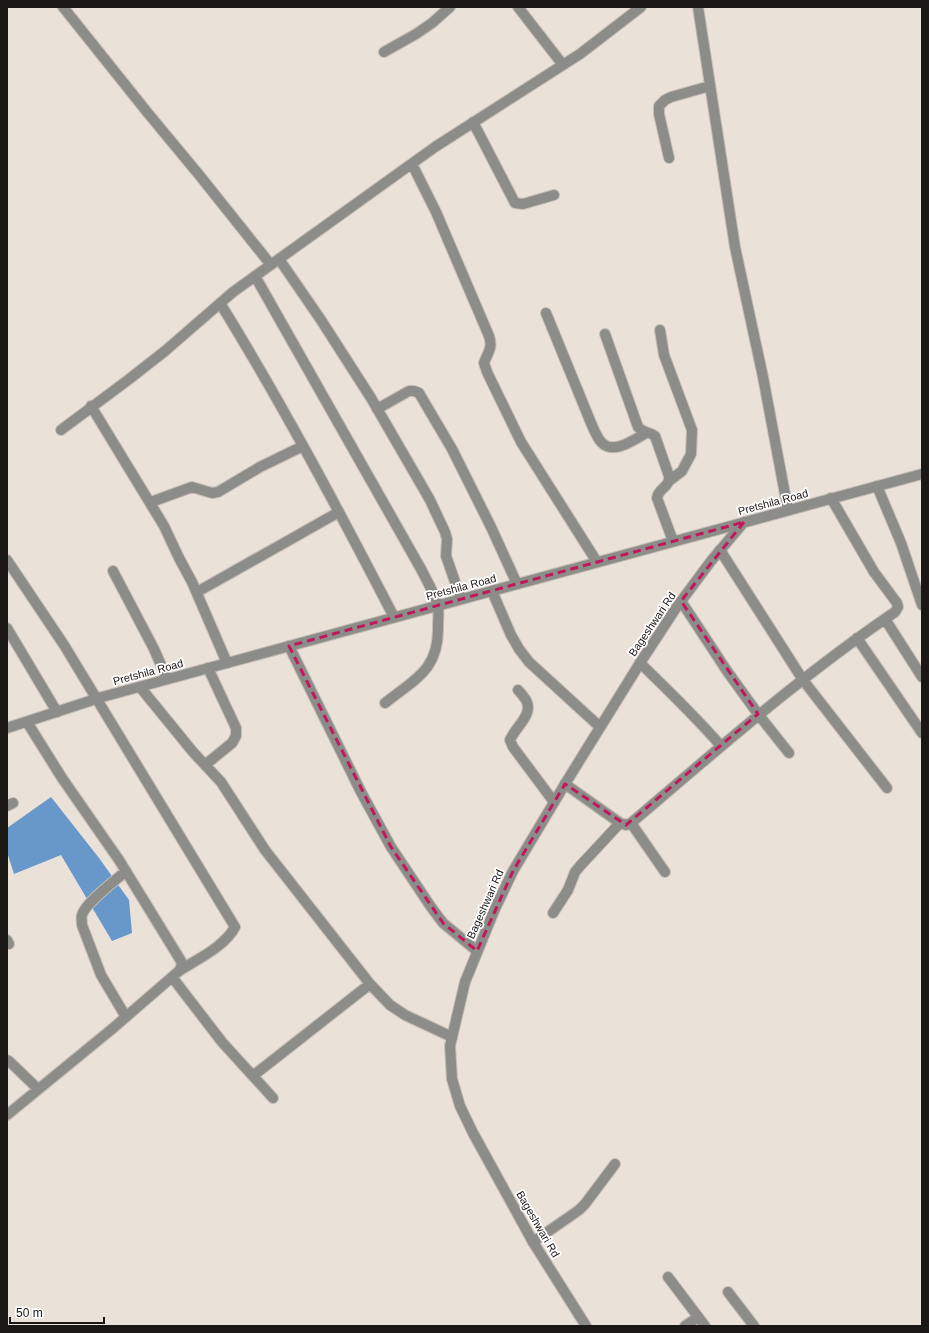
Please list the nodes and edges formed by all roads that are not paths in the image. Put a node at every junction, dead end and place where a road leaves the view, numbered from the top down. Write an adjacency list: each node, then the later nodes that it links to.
1 (63, 7): 13 (street)
2 (450, 7): 6 (street)
3 (518, 7): 7 (street)
4 (641, 7): 7 (street)
5 (698, 7): 8 (street)
6 (384, 52)
7 (563, 65): 9 (street)
8 (710, 86): 10 (street); 29 (street)
9 (473, 122): 11 (street); 12 (street)
10 (669, 158)
11 (412, 164): 13 (street); 35 (street)
12 (554, 195)
13 (275, 262): 14 (street); 20 (street)
14 (255, 276): 15 (street); 43 (street)
15 (220, 303): 19 (street); 23 (street)
16 (546, 313): 22 (street)
17 (660, 330): 25 (street)
18 (605, 334): 22 (street)
19 (91, 406): 21 (street); 28 (street)
20 (377, 408): 37 (street); 40 (street)
21 (61, 430)
22 (646, 433): 25 (street)
23 (303, 446): 28 (street); 30 (street)
24 (922, 474): 26 (street, Pretshila Road)
25 (669, 481): 32 (street)
26 (877, 486): 27 (street, Pretshila Road); 42 (street)
27 (831, 498): 29 (street, Pretshila Road); 45 (street)
28 (151, 502): 39 (street)
29 (788, 510): 31 (street, Pretshila Road)
30 (339, 512): 39 (street); 44 (street)
31 (744, 522): 32 (street, Pretshila Road); 33 (street, Bageshwari Rd)
32 (673, 541): 35 (street, Pretshila Road)
33 (720, 550): 41 (street, Bageshwari Rd); 54 (street)
34 (7, 560): 57 (street)
35 (597, 562): 37 (street, Pretshila Road)
36 (113, 571): 53 (street)
37 (517, 584): 38 (street, Pretshila Road)
38 (492, 591): 40 (street, Pretshila Road); 62 (street)
39 (197, 592): 49 (street)
40 (461, 599): 43 (street, Pretshila Road)
41 (681, 601): 50 (street, Bageshwari Rd); 60 (street)
42 (922, 605)
43 (438, 606): 44 (street, Pretshila Road); 58 (street)
44 (394, 617): 48 (street, Pretshila Road)
45 (885, 619): 47 (street); 52 (street)
46 (7, 628): 59 (street)
47 (857, 638): 54 (street); 64 (street)
48 (289, 646): 49 (street, Pretshila Road); 76 (street)
49 (227, 663): 51 (street, Pretshila Road)
50 (640, 664): 62 (street, Bageshwari Rd); 65 (street)
51 (208, 668): 53 (street, Pretshila Road); 67 (street)
52 (922, 677)
53 (167, 679): 55 (street, Pretshila Road)
54 (803, 680): 60 (street); 69 (street)
55 (140, 687): 57 (street, Pretshila Road); 67 (street)
56 (518, 690): 70 (street)
57 (98, 699): 59 (street, Pretshila Road); 77 (street)
58 (385, 703)
59 (57, 712): 61 (street, Pretshila Road)
60 (758, 714): 65 (street); 66 (street)
61 (26, 722): 63 (street, Pretshila Road); 73 (street)
62 (600, 727): 68 (street, Bageshwari Rd)
63 (7, 728)
64 (922, 733)
65 (721, 746): 72 (street)
66 (789, 753)
67 (205, 765): 78 (street)
68 (565, 784): 70 (street, Bageshwari Rd); 71 (street)
69 (886, 788)
70 (554, 802): 76 (street, Bageshwari Rd)
71 (620, 823): 72 (street); 75 (street)
72 (631, 823): 74 (street)
73 (126, 871): 77 (street); 79 (street)
74 (665, 872)
75 (553, 913)
76 (478, 951): 80 (street, Bageshwari Rd)
77 (176, 974): 79 (street); 82 (street)
78 (370, 984): 80 (street); 82 (street)
79 (126, 1017): 83 (street)
80 (452, 1037): 87 (street, Bageshwari Rd)
81 (8, 1060): 83 (street)
82 (254, 1075): 84 (street)
83 (38, 1089): 85 (street)
84 (273, 1098)
85 (7, 1115)
86 (615, 1164): 87 (street)
87 (533, 1242): 91 (street, Bageshwari Rd)
88 (668, 1276): 90 (street)
89 (728, 1292): 94 (street)
90 (698, 1317): 92 (street); 93 (street)
91 (586, 1326)
92 (685, 1326)
93 (705, 1326)
94 (754, 1326)

